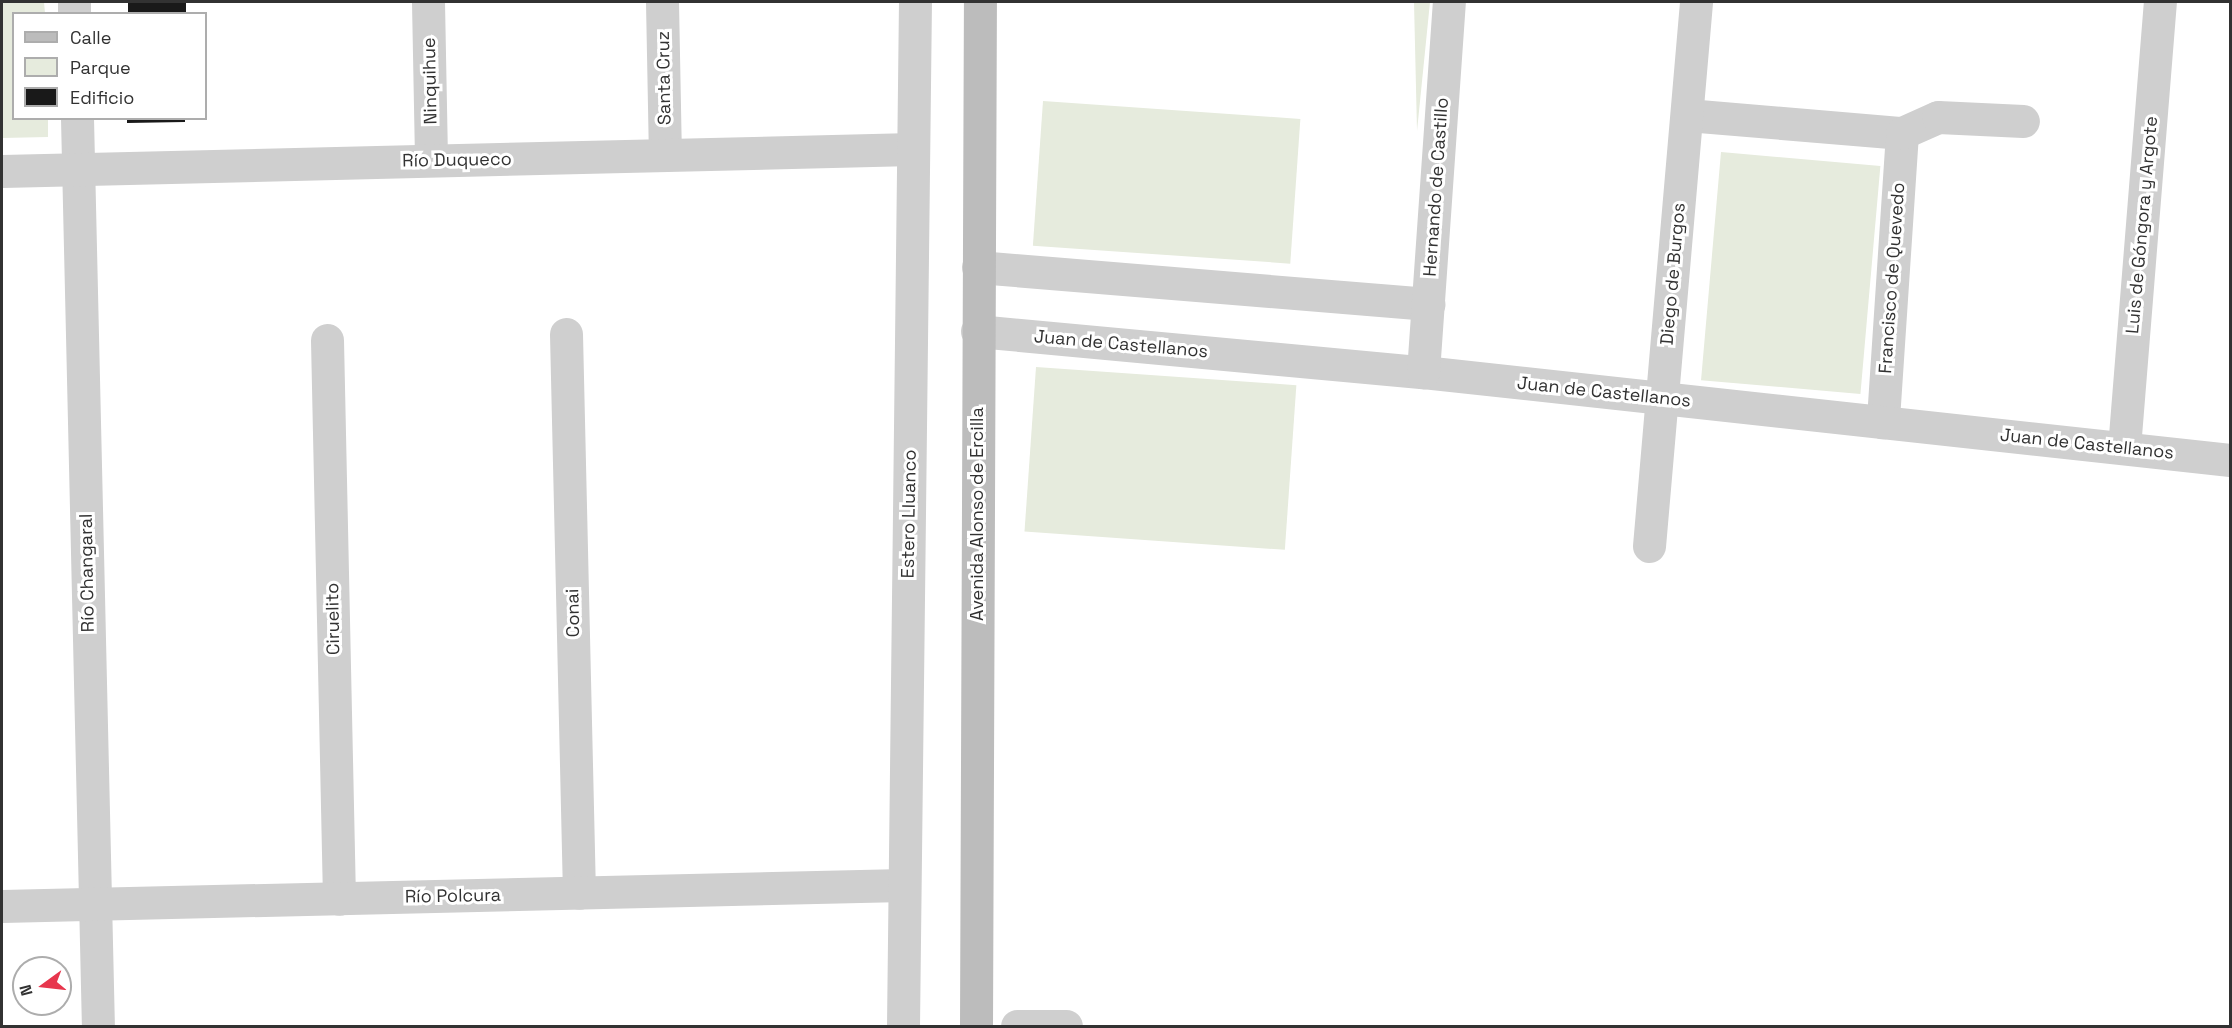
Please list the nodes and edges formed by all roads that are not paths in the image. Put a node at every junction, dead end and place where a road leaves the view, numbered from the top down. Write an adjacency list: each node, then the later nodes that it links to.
1 (428, 2): 14 (street, Ninquihue)
2 (663, 2): 13 (street, Santa Cruz)
3 (915, 2): 12 (street, Estero Lluanco)
4 (980, 2): 17 (main road, Avenida Alonso de Ercilla)
5 (1449, 2): 18 (street, Hernando de Castillo)
6 (1696, 2): 8 (street, Diego de Burgos)
7 (2160, 2): 25 (street, Luis de Góngora y Argote)
8 (1687, 115): 11 (street); 23 (street, Diego de Burgos)
9 (77, 120): 15 (street, Río Changaral)
10 (2023, 121): 11 (street)
11 (1902, 133): 24 (street, Francisco de Quevedo)
12 (913, 149): 13 (street, Río Duqueco); 28 (street, Estero Lluanco)
13 (665, 155): 14 (street, Río Duqueco)
14 (432, 160): 15 (street, Río Duqueco)
15 (78, 169): 16 (street, Río Duqueco); 31 (street, Río Changaral)
16 (2, 171)
17 (978, 267): 18 (street); 19 (main road, Avenida Alonso de Ercilla)
18 (1428, 304): 22 (street, Hernando de Castillo)
19 (978, 331): 22 (street, Juan de Castellanos); 35 (main road, Avenida Alonso de Ercilla)
20 (566, 334): 29 (street, Conai)
21 (327, 340): 30 (street, Ciruelito)
22 (1423, 372): 23 (street, Juan de Castellanos)
23 (1662, 398): 24 (street, Juan de Castellanos); 27 (street, Diego de Burgos)
24 (1882, 422): 25 (street, Juan de Castellanos)
25 (2124, 448): 26 (street, Juan de Castellanos)
26 (2230, 460)
27 (1649, 546)
28 (904, 885): 29 (street, Río Polcura); 34 (street, Estero Lluanco)
29 (579, 893): 30 (street, Río Polcura)
30 (339, 898): 31 (street, Río Polcura)
31 (95, 904): 32 (street, Río Polcura); 33 (street, Río Changaral)
32 (2, 906)
33 (98, 1026)
34 (903, 1026)
35 (976, 1026)
36 (1017, 1026): 37 (street)
37 (1066, 1026)

